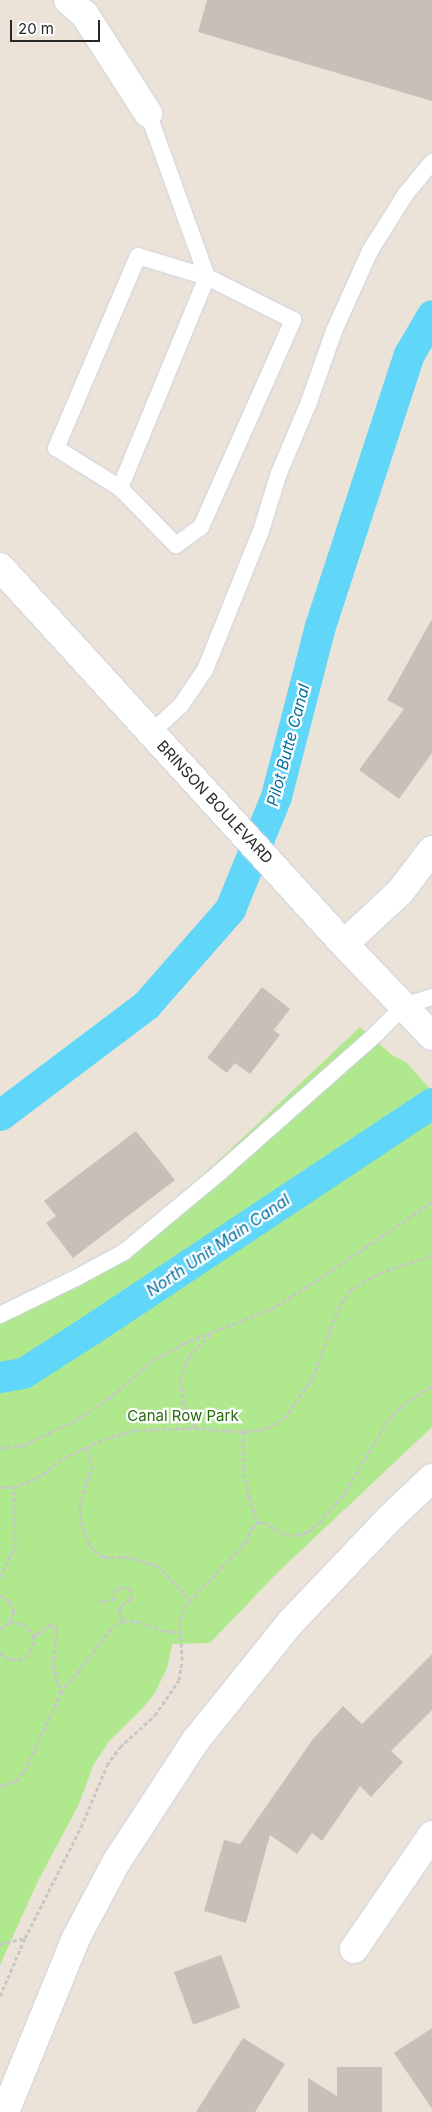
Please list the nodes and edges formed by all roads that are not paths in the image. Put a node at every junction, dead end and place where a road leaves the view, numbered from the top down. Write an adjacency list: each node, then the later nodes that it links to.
1 (68, 0): 2 (street)
2 (148, 113): 4 (lane)
3 (432, 162): 7 (lane)
4 (207, 277): 5 (lane); 5 (lane); 5 (lane)
5 (120, 488)
6 (0, 567): 7 (street, BRINSON BOULEVARD)
7 (151, 733): 9 (street, BRINSON BOULEVARD)
8 (432, 850): 9 (street)
9 (344, 944): 11 (street, BRINSON BOULEVARD)
10 (432, 996): 11 (lane)
11 (419, 1023): 12 (lane)
12 (0, 1315)
13 (432, 1478): 16 (street)
14 (432, 1835): 15 (street)
15 (354, 1949)
16 (5, 2112)

